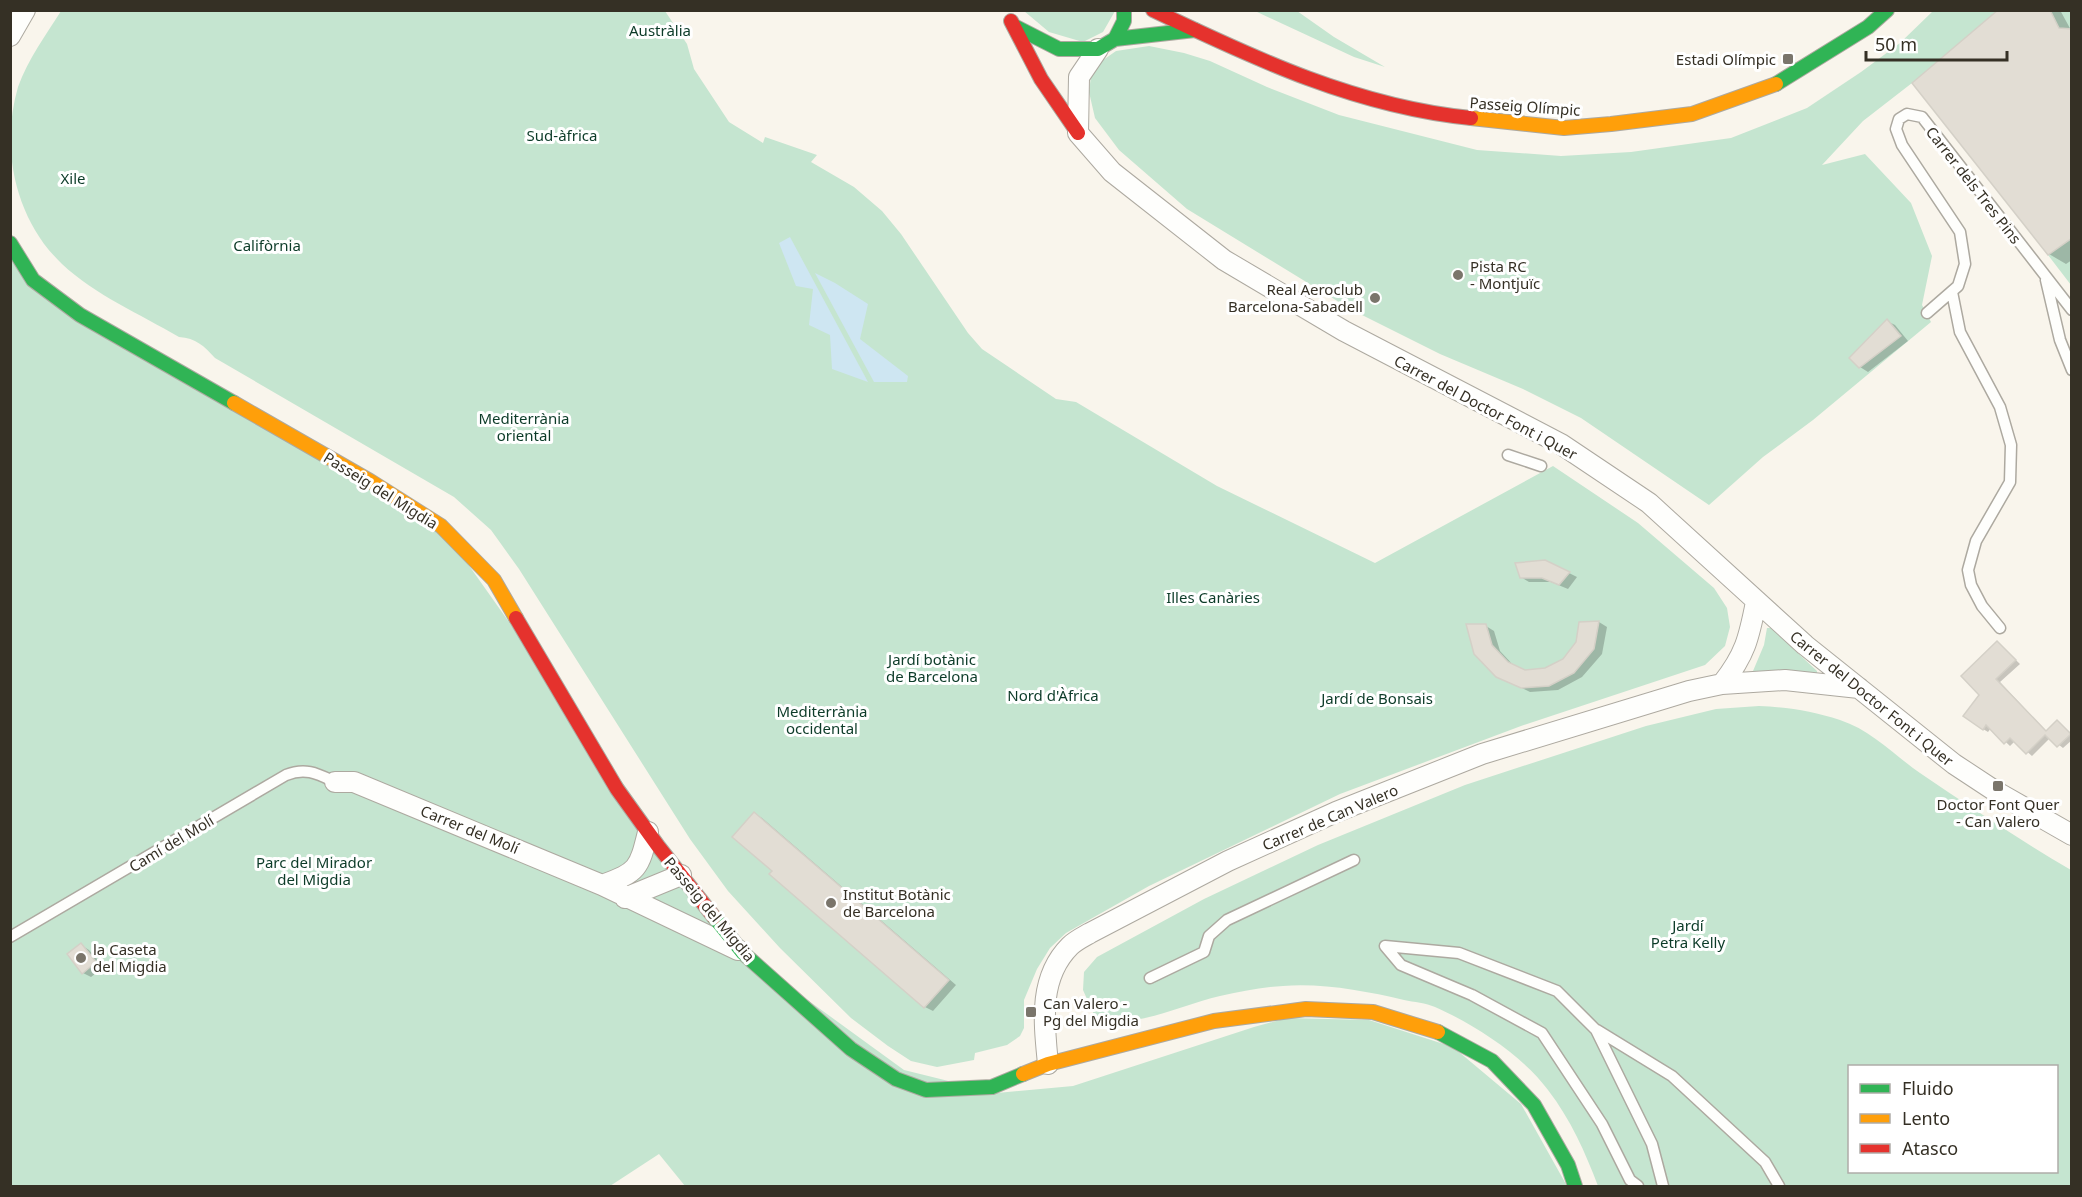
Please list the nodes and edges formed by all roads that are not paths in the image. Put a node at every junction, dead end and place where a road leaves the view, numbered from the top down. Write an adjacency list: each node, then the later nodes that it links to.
1 (25, 10): 8 (street)
2 (1007, 10): 6 (street)
3 (1124, 10): 9 (street)
4 (1153, 10): 7 (street, Passeig Olímpic)
5 (1887, 10): 7 (street, Passeig Olímpic)
6 (1014, 26): 10 (street); 11 (street)
7 (1195, 30): 9 (street)
8 (10, 36)
9 (1115, 39): 10 (street)
10 (1098, 50): 11 (street)
11 (1078, 133): 20 (street, Carrer del Doctor Font i Quer)
12 (10, 243): 25 (street, Passeig del Migdia)
13 (2045, 276): 14 (lane, Carrer dels Tres Pins); 15 (lane, Carrer dels Tres Pins); 17 (lane)
14 (1952, 292): 16 (lane, Carrer dels Tres Pins); 21 (lane)
15 (2072, 310)
16 (1927, 313)
17 (2072, 370)
18 (1508, 455): 19 (lane)
19 (1541, 466)
20 (1756, 602): 22 (street); 23 (street, Carrer del Doctor Font i Quer)
21 (2000, 628)
22 (1722, 684): 23 (street, Carrer de Can Valero); 34 (street, Carrer de Can Valero)
23 (1859, 688): 26 (street, Carrer del Doctor Font i Quer)
24 (335, 782): 29 (street, Carrer del Molí); 30 (lane, Camí del Molí)
25 (648, 832): 28 (street, Passeig del Migdia); 29 (street)
26 (2072, 835)
27 (1354, 860): 32 (lane)
28 (681, 875): 29 (street); 31 (street, Passeig del Migdia)
29 (614, 891): 31 (street, Carrer del Molí)
30 (10, 937)
31 (743, 953): 34 (street, Passeig del Migdia)
32 (1150, 978)
33 (1596, 1029): 36 (lane); 37 (lane); 38 (lane)
34 (1048, 1064): 35 (street, Passeig del Migdia)
35 (1575, 1186)
36 (1638, 1186)
37 (1663, 1186)
38 (1779, 1186)

